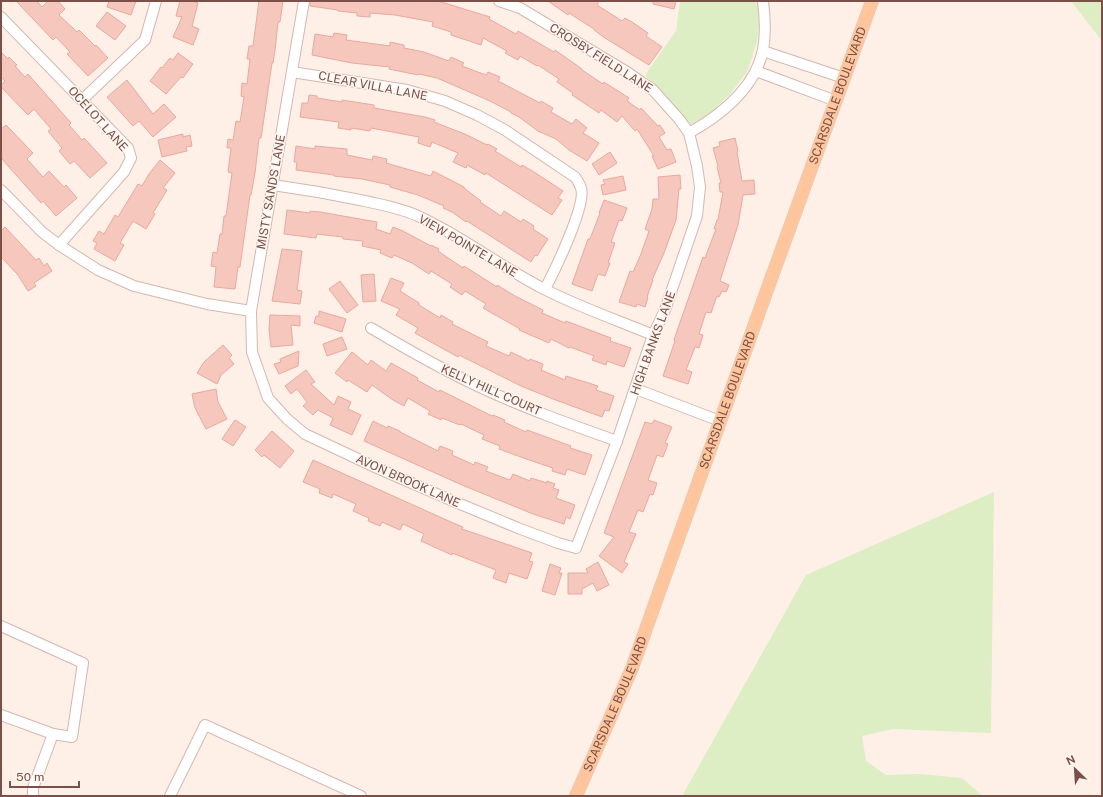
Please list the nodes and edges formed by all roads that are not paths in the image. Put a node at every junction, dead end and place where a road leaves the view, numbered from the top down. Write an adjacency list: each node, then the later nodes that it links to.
1 (156, 1): 11 (street)
2 (304, 1): 9 (street, MISTY SANDS LANE)
3 (498, 1): 13 (street, CROSBY FIELD LANE)
4 (764, 1): 7 (street)
5 (872, 1): 10 (main road, SCARSDALE BOULEVARD)
6 (1, 17): 11 (street, OCELOT LANE)
7 (763, 51): 8 (street); 10 (street)
8 (756, 71): 12 (street); 13 (street)
9 (292, 72): 14 (street, MISTY SANDS LANE); 17 (street, CLEAR VILLA LANE)
10 (844, 78): 12 (main road, SCARSDALE BOULEVARD)
11 (82, 100): 16 (street, OCELOT LANE)
12 (836, 101): 23 (main road, SCARSDALE BOULEVARD)
13 (689, 133): 20 (street, HIGH BANKS LANE)
14 (273, 185): 17 (street, VIEW POINTE LANE); 18 (street, MISTY SANDS LANE)
15 (1, 190): 16 (street)
16 (59, 245): 18 (street)
17 (545, 289): 20 (street, VIEW POINTE LANE)
18 (251, 310): 21 (street, MISTY SANDS LANE)
19 (371, 328): 24 (street, KELLY HILL COURT)
20 (653, 335): 22 (street, HIGH BANKS LANE)
21 (262, 382): 25 (street, AVON BROOK LANE)
22 (636, 389): 23 (street); 24 (street, HIGH BANKS LANE)
23 (720, 421): 32 (main road, SCARSDALE BOULEVARD)
24 (617, 440): 25 (street, HIGH BANKS LANE)
25 (576, 548)
26 (1, 626): 28 (street)
27 (1, 715): 28 (street)
28 (53, 734): 29 (street)
29 (33, 796)
30 (170, 796): 31 (street)
31 (361, 796)
32 (576, 796)

